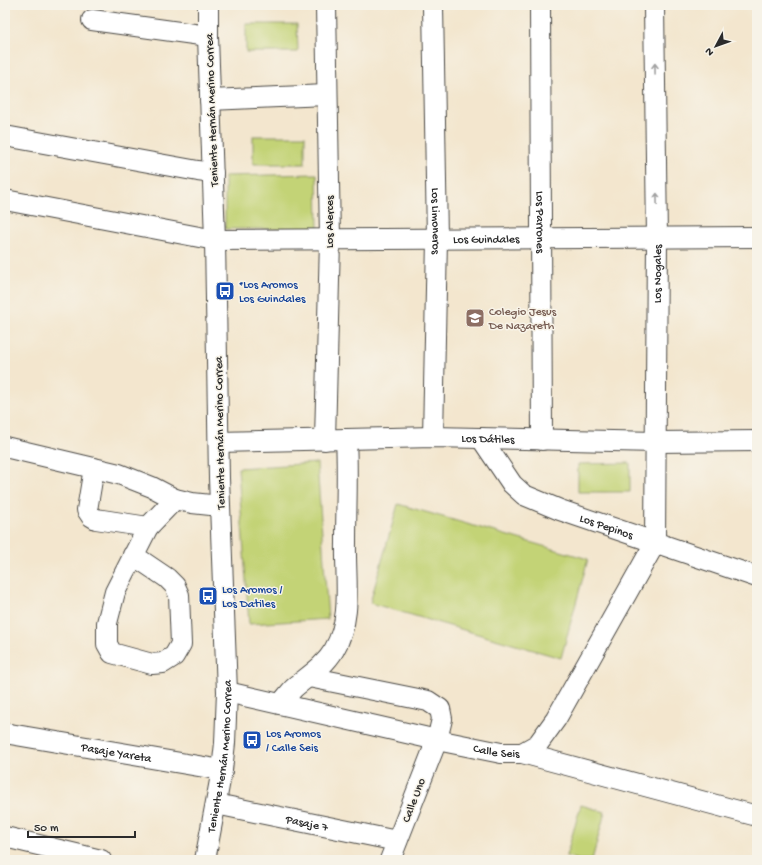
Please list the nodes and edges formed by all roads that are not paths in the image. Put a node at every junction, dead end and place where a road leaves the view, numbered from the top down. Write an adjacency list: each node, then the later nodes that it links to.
1 (208, 5): 7 (street, Teniente Hernán Merino Correa)
2 (326, 5): 8 (street, Los Alerces)
3 (433, 5): 15 (street, Los Limoneros)
4 (540, 5): 16 (street, Los Parrones)
5 (654, 5): 13 (street, Los Nogales, one-way to 5)
6 (92, 20): 7 (street)
7 (208, 36): 9 (street, Teniente Hernán Merino Correa)
8 (327, 95): 9 (street); 18 (street, Los Alerces)
9 (210, 100): 11 (street, Teniente Hernán Merino Correa)
10 (5, 136): 11 (street)
11 (213, 173): 17 (street, Teniente Hernán Merino Correa)
12 (5, 200): 17 (street, Los Guindales)
13 (658, 238): 14 (street, Los Guindales); 16 (street, Los Guindales); 26 (street, Los Nogales)
14 (757, 238)
15 (437, 239): 16 (street, Los Guindales); 18 (street, Los Guindales); 19 (street, Los Limoneros)
16 (541, 239): 23 (street, Los Parrones)
17 (215, 240): 18 (street, Los Guindales); 25 (street, Teniente Hernán Merino Correa)
18 (330, 240): 22 (street, Los Alerces)
19 (433, 437): 20 (street, Los Dátiles); 21 (street, Los Dátiles)
20 (481, 438): 23 (street, Los Dátiles); 32 (street, Los Pepinos)
21 (346, 439): 22 (street, Los Dátiles); 35 (street)
22 (325, 440): 25 (street, Los Dátiles)
23 (542, 440): 26 (street, Los Dátiles)
24 (757, 441): 26 (street, Los Dátiles)
25 (219, 442): 30 (street, Teniente Hernán Merino Correa)
26 (656, 442): 32 (street, Los Nogales)
27 (5, 447): 28 (street)
28 (94, 468): 29 (street); 31 (street)
29 (175, 499): 30 (street); 31 (street)
30 (220, 506): 36 (street, Teniente Hernán Merino Correa)
31 (148, 527): 33 (street)
32 (655, 543): 34 (street, Los Pepinos); 40 (street, Calle Seis)
33 (133, 555): 33 (street)
34 (757, 577)
35 (309, 676): 37 (street); 39 (street, Calle Uno)
36 (227, 692): 37 (street, Calle Seis); 41 (street, Teniente Hernán Merino Correa)
37 (280, 704): 39 (street, Calle Seis)
38 (10, 734): 41 (street, Pasaje Yareta)
39 (437, 740): 40 (street, Calle Seis); 45 (street, Calle Uno)
40 (522, 752): 43 (street)
41 (222, 770): 42 (street, Teniente Hernán Merino Correa)
42 (216, 804): 45 (street, Pasaje 7); 47 (street, Teniente Hernán Merino Correa)
43 (757, 816)
44 (5, 837): 46 (street)
45 (397, 841): 48 (street, Calle Uno)
46 (101, 860)
47 (205, 860)
48 (390, 860)

